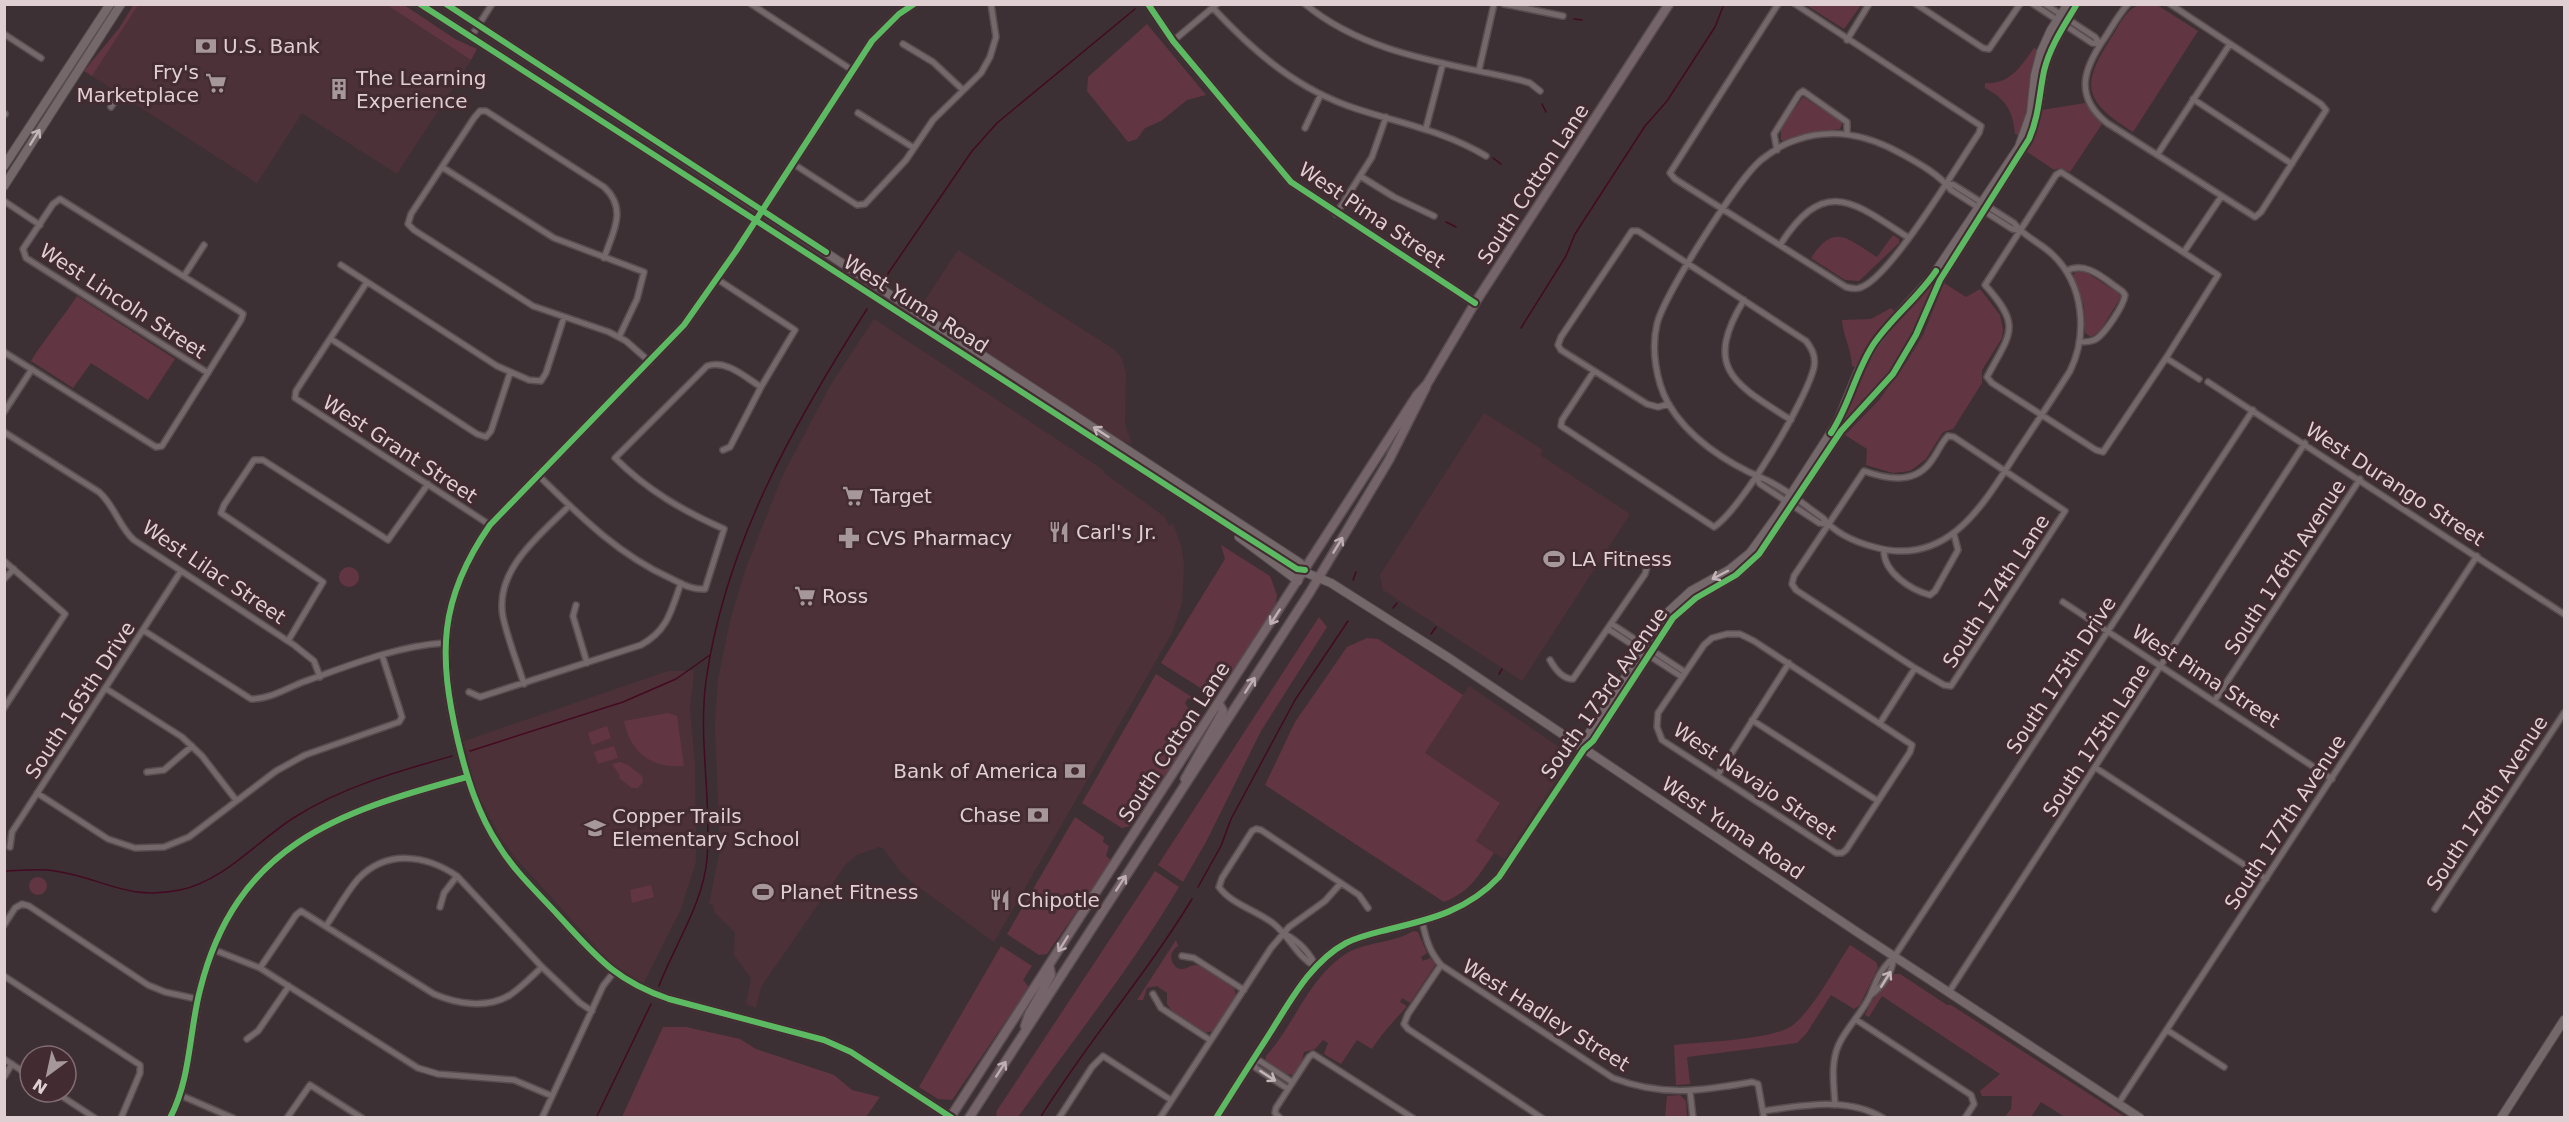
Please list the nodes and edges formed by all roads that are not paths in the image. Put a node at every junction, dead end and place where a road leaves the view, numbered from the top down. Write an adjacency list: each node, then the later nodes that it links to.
1 (110, 4): 36 (street)
2 (121, 4): 36 (street)
3 (420, 4): 30 (street, West Yuma Road)
4 (446, 4): 28 (street, West Yuma Road)
5 (492, 4): 28 (street)
6 (750, 4): 39 (street)
7 (914, 4): 39 (street)
8 (991, 4): 41 (street)
9 (1305, 4): 38 (street)
10 (1494, 4): 40 (street)
11 (1504, 4): 26 (street)
12 (1669, 4): 85 (main road, South Cotton Lane)
13 (1778, 4): 67 (street)
14 (1795, 4): 32 (street)
15 (1869, 4): 32 (street)
16 (1916, 4): 17 (street)
17 (2020, 4)
18 (2034, 4): 27 (street)
19 (2045, 4): 27 (street)
20 (2068, 4): 27 (street, South 173rd Avenue)
21 (2077, 4): 27 (street, South 173rd Avenue)
22 (2128, 4): 34 (street)
23 (2170, 4): 35 (street)
24 (1148, 6): 31 (street, West Pima Street)
25 (1215, 6): 31 (street); 43 (street)
26 (1563, 16)
27 (2063, 20): 34 (street); 65 (street, South 173rd Avenue)
28 (479, 25): 30 (street); 66 (street, West Yuma Road)
29 (4, 34): 37 (street)
30 (471, 37): 70 (street, West Yuma Road)
31 (1173, 40): 68 (street, West Pima Street)
32 (1847, 40): 61 (street)
33 (903, 44): 41 (street)
34 (2100, 44): 54 (street)
35 (2230, 44): 45 (street); 57 (street)
36 (87, 48): 58 (street); 62 (street, one-way to 36)
37 (41, 58)
38 (1443, 63): 40 (street); 50 (street)
39 (852, 70): 56 (street)
40 (1479, 70): 42 (street)
41 (963, 90): 52 (street)
42 (1540, 92)
43 (1320, 94): 48 (street); 49 (street)
44 (117, 98): 46 (street)
45 (2193, 99): 54 (street); 57 (street)
46 (111, 107)
47 (858, 113): 52 (street)
48 (1386, 117): 50 (street); 60 (street)
49 (1305, 128)
50 (1426, 128): 55 (street)
51 (1847, 134): 53 (street); 53 (street); 61 (street)
52 (914, 148): 56 (street)
53 (1777, 150): 67 (street)
54 (2157, 155): 63 (street)
55 (1486, 156)
56 (792, 163): 66 (street)
57 (2292, 164): 63 (street)
58 (4, 166)
59 (442, 167): 77 (street); 77 (street); 87 (street)
60 (1360, 176): 68 (street); 69 (street)
61 (1945, 183): 65 (street); 73 (street)
62 (4, 186)
63 (2221, 197): 76 (street)
64 (4, 201): 71 (street)
65 (1983, 207): 72 (street); 119 (street, South 173rd Avenue); 119 (street, South 173rd Avenue)
66 (762, 209): 70 (street); 88 (street, West Yuma Road)
67 (1723, 209): 75 (street); 79 (street)
68 (1336, 214): 85 (street, West Pima Street)
69 (1434, 216)
70 (755, 221): 82 (street); 86 (street, West Yuma Road)
71 (40, 225): 81 (street); 97 (street, West Lincoln Street)
72 (2019, 230): 76 (street); 80 (street); 106 (street)
73 (1909, 238): 75 (street); 75 (street)
74 (204, 245): 81 (street)
75 (1780, 245)
76 (2184, 252): 93 (street)
77 (604, 258): 89 (street)
78 (341, 265): 83 (street)
79 (1688, 265): 84 (street); 96 (street); 103 (street)
80 (2066, 271): 91 (street); 91 (street)
81 (184, 276): 97 (street)
82 (717, 279): 94 (street); 102 (street)
83 (367, 282): 90 (street); 98 (street)
84 (1744, 300): 107 (street); 107 (street)
85 (1475, 303): 101 (main road, South Cotton Lane)
86 (895, 309): 88 (street); 112 (street, West Yuma Road)
87 (564, 317): 89 (street); 98 (street)
88 (950, 334): 120 (street, West Yuma Road, one-way to 88)
89 (619, 337): 94 (street)
90 (331, 339): 98 (street); 118 (street, West Grant Street)
91 (2079, 342): 106 (street)
92 (4, 352): 95 (street)
93 (2166, 358): 99 (street); 106 (street)
94 (650, 362): 114 (street)
95 (32, 369): 97 (street); 105 (street)
96 (1594, 371): 103 (street); 115 (street)
97 (208, 373)
98 (510, 373)
99 (2199, 379)
100 (2208, 382): 104 (street, West Durango Street)
101 (1426, 384): 108 (main road, South Cotton Lane); 116 (main road, South Cotton Lane)
102 (761, 387): 111 (street); 136 (street)
103 (1669, 404): 115 (street)
104 (2253, 410): 110 (street, West Durango Street); 142 (street, South 175th Drive)
105 (4, 412)
106 (2042, 415): 113 (street)
107 (1791, 420): 115 (street)
108 (1394, 431): 116 (main road); 131 (main road, South Cotton Lane)
109 (4, 432): 132 (street, West Lilac Street)
110 (2305, 443): 117 (street, West Durango Street); 150 (street, South 175th Lane)
111 (723, 450)
112 (1124, 458): 120 (street); 124 (street, West Yuma Road)
113 (2006, 470): 122 (street); 125 (street); 151 (street, South 174th Lane)
114 (537, 474): 121 (street); 123 (street)
115 (1755, 476): 119 (street)
116 (1378, 479): 133 (main road, South Cotton Lane, one-way to 116)
117 (2360, 479): 128 (street, West Durango Street); 157 (street, South 176th Avenue)
118 (428, 484): 123 (street, West Grant Street); 143 (street)
119 (1791, 501): 122 (street); 145 (street, South 173rd Avenue)
120 (1212, 505): 131 (street, West Yuma Road)
121 (569, 506): 136 (street); 154 (street)
122 (1828, 524): 126 (street); 151 (street)
123 (490, 525): 144 (street)
124 (1239, 532): 131 (street, West Yuma Road); 135 (street)
125 (1954, 534): 126 (street); 126 (street)
126 (1884, 550)
127 (1618, 555): 140 (street)
128 (2477, 556): 139 (street, West Durango Street); 169 (street, South 177th Avenue)
129 (4, 561): 130 (street)
130 (14, 569): 134 (street); 159 (street)
131 (1305, 570): 133 (street, West Yuma Road); 135 (main road, South Cotton Lane)
132 (181, 571): 141 (street, South 165th Drive); 143 (street, West Lilac Street)
133 (1319, 577): 164 (street, West Yuma Road); 171 (main road, South Cotton Lane, one-way to 133)
134 (4, 579)
135 (1298, 581): 158 (main road, South Cotton Lane, one-way to 158)
136 (681, 583): 148 (street)
137 (2063, 602): 142 (street, West Pima Street)
138 (576, 605): 148 (street)
139 (2565, 614)
140 (1610, 627): 145 (street); 147 (street)
141 (143, 630): 153 (street); 155 (street, South 165th Drive)
142 (2108, 631): 150 (street, West Pima Street); 189 (street, South 175th Drive)
143 (288, 641): 153 (street, West Lilac Street)
144 (444, 643): 146 (street); 168 (street)
145 (1647, 651): 152 (street); 164 (street, South 173rd Avenue)
146 (382, 655): 153 (street); 172 (street)
147 (1550, 660)
148 (587, 663): 154 (street)
149 (1789, 663): 152 (street); 161 (street); 162 (street)
150 (2162, 666): 157 (street, West Pima Street); 165 (street, South 175th Lane)
151 (1915, 668): 162 (street)
152 (1684, 674): 167 (street, West Navajo Street)
153 (320, 677)
154 (524, 684): 156 (street)
155 (105, 688): 163 (street); 170 (street, South 165th Drive)
156 (469, 692)
157 (2215, 700): 169 (street, West Pima Street)
158 (1219, 704): 171 (main road); 174 (main road, South Cotton Lane)
159 (4, 708)
160 (2565, 713): 182 (street, South 178th Avenue)
161 (1752, 720): 167 (street); 173 (street)
162 (1880, 723): 173 (street)
163 (192, 746): 166 (street); 172 (street)
164 (1584, 749): 183 (street, South 173rd Avenue); 189 (street, West Yuma Road)
165 (2096, 768): 178 (street); 199 (street, South 175th Lane)
166 (147, 772)
167 (1717, 776): 173 (street, West Navajo Street)
168 (467, 777): 187 (street); 195 (street)
169 (2332, 779): 178 (street, South 177th Avenue)
170 (37, 792): 172 (street); 175 (street, South 165th Drive)
171 (1179, 794): 176 (main road, South Cotton Lane)
172 (236, 800)
173 (1878, 801)
174 (1129, 843): 176 (main road); 190 (main road, South Cotton Lane, one-way to 190)
175 (10, 847)
176 (1142, 852): 207 (main road, South Cotton Lane, one-way to 176)
177 (457, 876): 180 (street); 185 (street); 192 (street)
178 (2266, 879): 205 (street, South 177th Avenue)
179 (1341, 883): 181 (street); 186 (street); 186 (street)
180 (440, 907)
181 (1368, 908)
182 (2435, 909)
183 (1422, 921): 191 (street, West Hadley Street); 193 (street, South 173rd Avenue)
184 (4, 924): 201 (street)
185 (326, 926): 192 (street); 194 (street)
186 (1283, 934): 193 (street); 198 (street)
187 (212, 949): 194 (street); 201 (street)
188 (1182, 956): 198 (street)
189 (1894, 957): 199 (street, West Yuma Road); 203 (street, South 175th Drive)
190 (1049, 965): 207 (main road); 226 (main road, South Cotton Lane)
191 (1441, 965): 217 (street, West Hadley Street); 227 (street)
192 (542, 967): 202 (street)
193 (1316, 967): 210 (street, South 173rd Avenue)
194 (260, 968): 197 (street)
195 (614, 972): 202 (street); 226 (street)
196 (4, 976): 229 (street)
197 (289, 986): 206 (street); 219 (street)
198 (1244, 990): 208 (street)
199 (1949, 992): 222 (street, West Yuma Road)
200 (1153, 994): 208 (street)
201 (197, 999): 218 (street)
202 (592, 1011): 219 (street)
203 (1855, 1019): 223 (street, South 175th Drive); 242 (street)
204 (2565, 1020): 244 (street)
205 (2167, 1030): 212 (street); 222 (street, South 177th Avenue)
206 (247, 1039)
207 (1021, 1039): 234 (main road, South Cotton Lane, one-way to 207)
208 (1210, 1040): 220 (street)
209 (4, 1059): 211 (street)
210 (1252, 1061): 215 (street); 216 (street, one-way to 216); 237 (street, South 173rd Avenue)
211 (12, 1064): 213 (street); 214 (street)
212 (2224, 1067)
213 (18, 1068)
214 (4, 1077)
215 (1292, 1082): 216 (street); 239 (street)
216 (1288, 1089): 238 (street)
217 (1690, 1090): 224 (street, West Hadley Street); 240 (street)
218 (180, 1095): 225 (street); 230 (street)
219 (552, 1096): 233 (street)
220 (1171, 1100): 235 (street); 236 (street)
221 (73, 1104): 228 (street)
222 (2118, 1104): 243 (street, West Yuma Road)
223 (1835, 1105): 224 (street); 241 (street)
224 (1763, 1114)
225 (233, 1117)
226 (950, 1117)
227 (1539, 1117)
228 (95, 1118)
229 (121, 1118)
230 (170, 1118)
231 (287, 1118): 232 (street)
232 (362, 1118)
233 (542, 1118)
234 (969, 1118)
235 (1059, 1118)
236 (1160, 1118)
237 (1216, 1118)
238 (1280, 1118)
239 (1413, 1118)
240 (1693, 1118)
241 (1883, 1118)
242 (1965, 1118)
243 (2140, 1118)
244 (2501, 1118)

